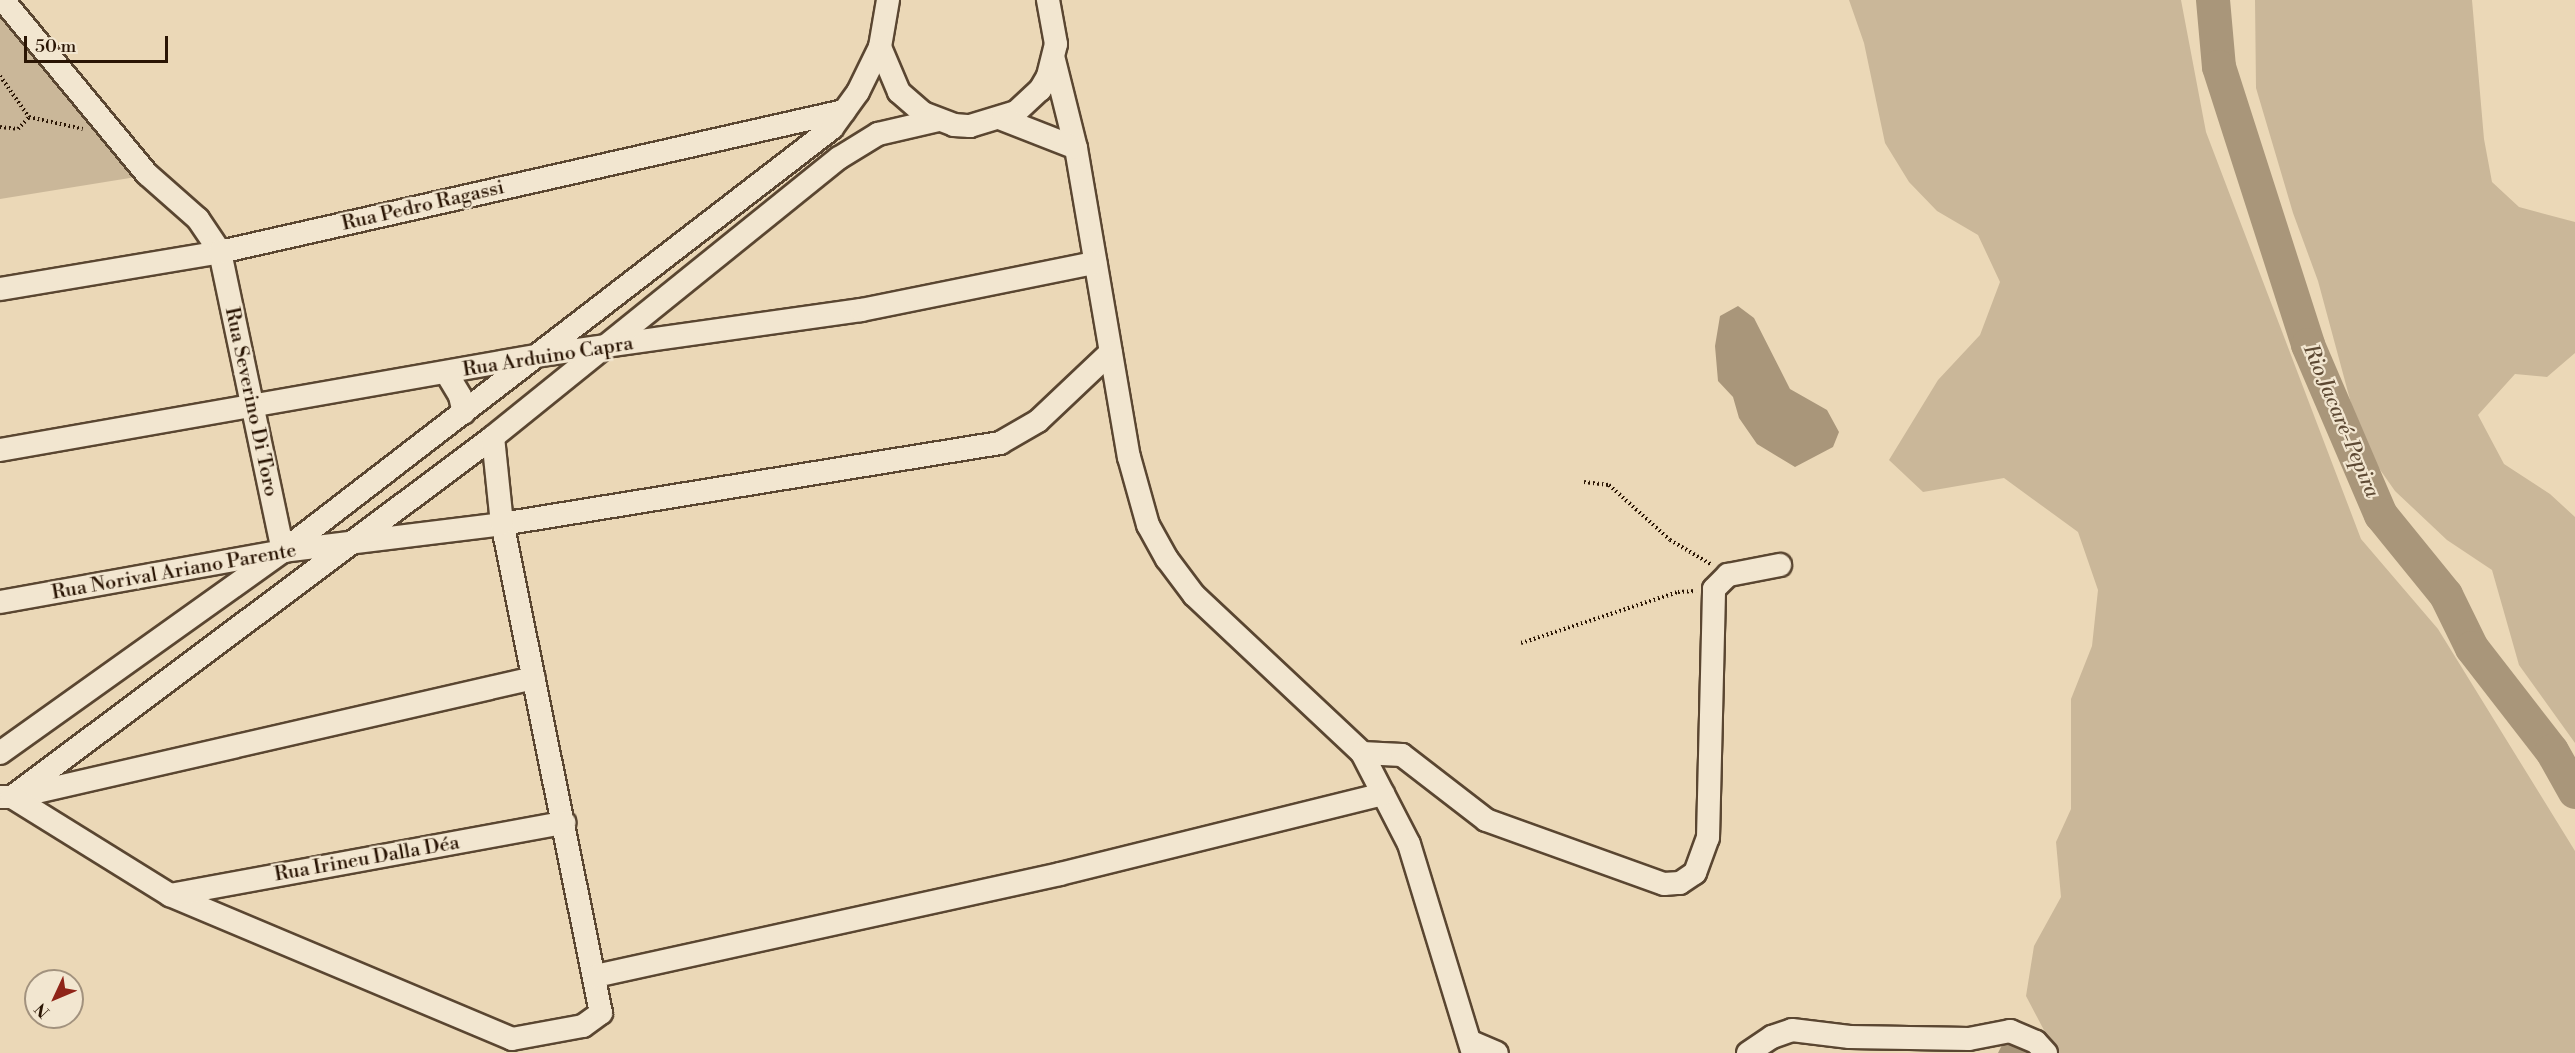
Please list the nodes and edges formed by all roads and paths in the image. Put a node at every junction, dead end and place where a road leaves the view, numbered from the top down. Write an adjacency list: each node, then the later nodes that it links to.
1 (3, 0): 12 (street)
2 (888, 0): 4 (street)
3 (1048, 0): 5 (street)
4 (880, 47): 7 (street); 10 (street)
5 (1054, 60): 9 (street); 13 (street)
6 (0, 76): 8 (path)
7 (844, 111): 14 (street, Rua Pedro Ragassi); 19 (street)
8 (29, 117): 11 (path); 12 (path)
9 (1002, 119): 10 (street); 13 (street)
10 (938, 120): 17 (street)
11 (0, 127)
12 (116, 136): 14 (street)
13 (1076, 148): 15 (street)
14 (220, 252): 16 (street, Rua Pedro Ragassi); 21 (street, Rua Severino Di Toro)
15 (1095, 263): 17 (street, Rua Arduino Capra); 18 (street)
16 (0, 289)
17 (604, 347): 19 (street, Rua Arduino Capra); 23 (street)
18 (1111, 352): 26 (street, Rua Norival Ariano Parente); 35 (street)
19 (541, 355): 20 (street, Rua Arduino Capra); 22 (street)
20 (447, 374): 21 (street, Rua Arduino Capra); 22 (street)
21 (250, 404): 24 (street, Rua Arduino Capra); 28 (street, Rua Severino Di Toro)
22 (464, 413): 28 (street)
23 (493, 437): 26 (street); 27 (street)
24 (0, 450)
25 (1584, 482): 30 (path)
26 (502, 524): 27 (street, Rua Norival Ariano Parente); 33 (street)
27 (348, 544): 28 (street, Rua Norival Ariano Parente); 37 (street)
28 (283, 552): 31 (street, Rua Norival Ariano Parente); 34 (street)
29 (1780, 565): 30 (street)
30 (1721, 582): 32 (path); 35 (street)
31 (0, 602)
32 (1521, 643)
33 (534, 678): 37 (street); 38 (street)
34 (0, 753)
35 (1362, 753): 36 (street)
36 (1383, 794): 40 (street); 41 (street)
37 (6, 797): 39 (street)
38 (564, 824): 39 (street, Rua Irineu Dalla Déa); 40 (street)
39 (170, 895): 40 (street)
40 (596, 976)
41 (1472, 1048): 42 (street)
42 (1497, 1053)
43 (1748, 1053): 44 (street)
44 (2046, 1053)

